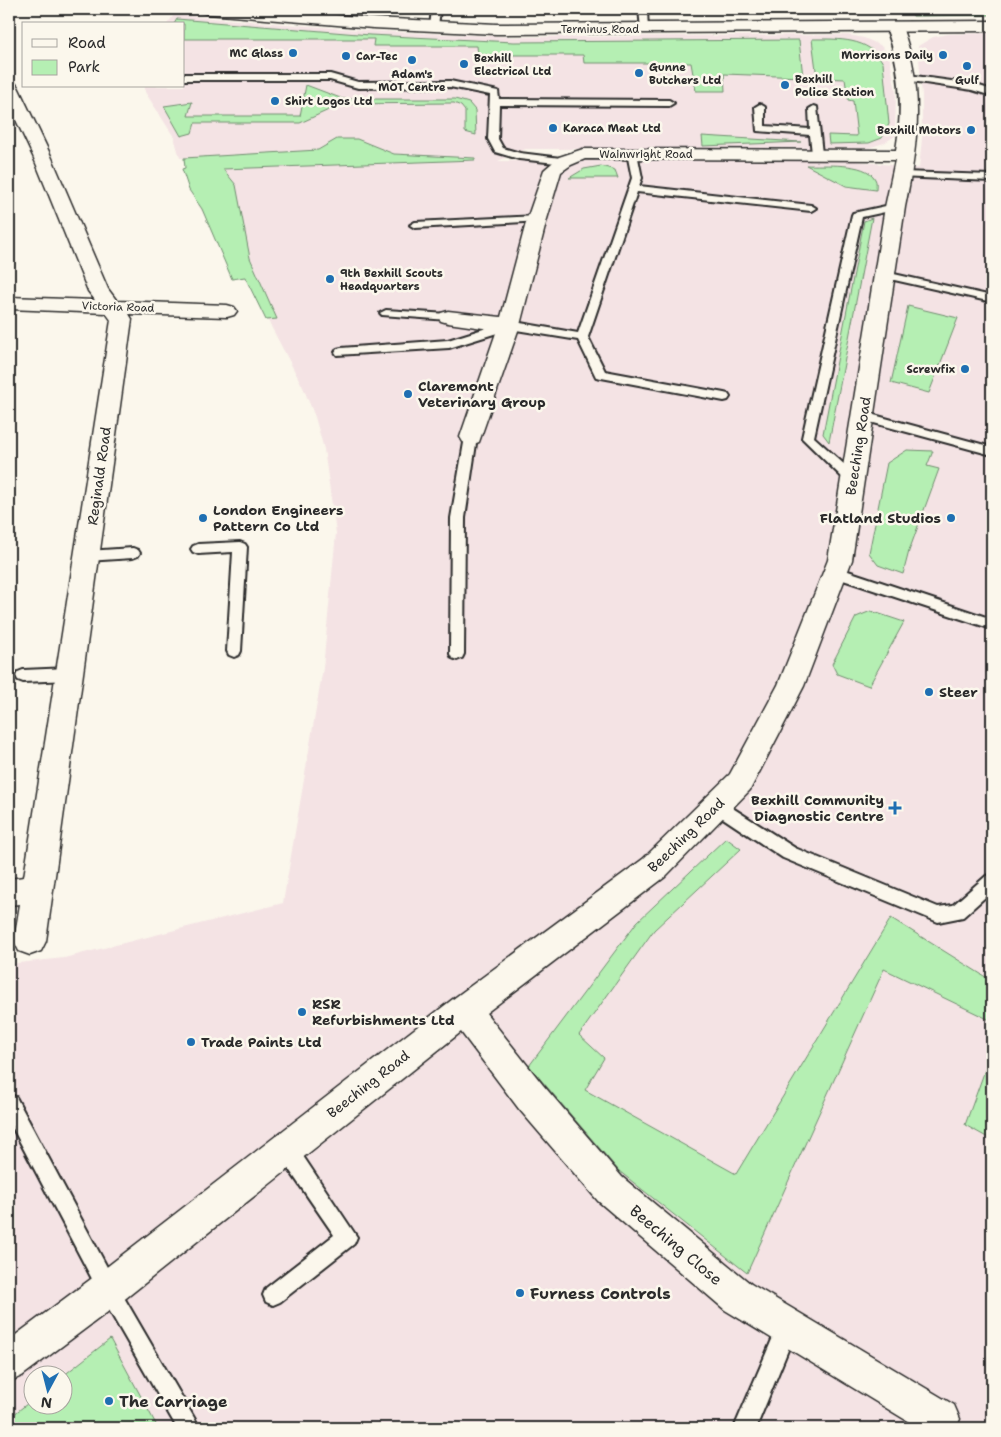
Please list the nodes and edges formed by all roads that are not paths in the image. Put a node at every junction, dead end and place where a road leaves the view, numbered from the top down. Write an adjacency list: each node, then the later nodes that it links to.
1 (208, 9): 5 (street, Terminus Road)
2 (436, 9): 5 (lane)
3 (643, 9): 7 (lane)
4 (992, 26): 6 (street, Terminus Road)
5 (434, 27): 7 (street, Terminus Road)
6 (894, 27): 7 (street, Terminus Road); 9 (street, Beeching Road)
7 (645, 29)
8 (185, 77): 14 (lane)
9 (908, 78): 12 (lane); 22 (street, Beeching Road)
10 (980, 80): 12 (lane)
11 (9, 87): 32 (street, Reginald Road)
12 (973, 87): 13 (lane)
13 (992, 93)
14 (495, 102): 15 (lane); 21 (lane)
15 (669, 103)
16 (760, 107): 18 (lane)
17 (814, 109): 18 (lane)
18 (816, 132): 20 (lane)
19 (632, 153): 20 (street, Wainwright Road); 21 (street, Wainwright Road); 24 (lane)
20 (817, 154): 22 (street, Wainwright Road)
21 (565, 161): 27 (street)
22 (904, 165): 23 (lane); 25 (street, Beeching Road)
23 (992, 178)
24 (633, 188): 26 (lane); 37 (lane)
25 (895, 207): 29 (street, Beeching Road); 43 (lane)
26 (811, 208)
27 (537, 219): 28 (lane); 36 (street)
28 (415, 225)
29 (885, 275): 30 (lane); 40 (street, Beeching Road)
30 (992, 300)
31 (9, 303): 32 (street, Victoria Road)
32 (111, 306): 33 (street, Victoria Road); 46 (street, Reginald Road)
33 (226, 311)
34 (386, 313): 35 (lane)
35 (448, 317): 36 (street)
36 (509, 325): 37 (lane); 38 (lane); 41 (street)
37 (582, 337): 39 (lane)
38 (341, 352)
39 (724, 397)
40 (863, 416): 42 (lane); 43 (street, Beeching Road)
41 (471, 437): 50 (lane)
42 (992, 451)
43 (852, 479): 47 (street, Beeching Road)
44 (198, 550): 49 (lane)
45 (133, 553): 46 (lane)
46 (87, 556): 51 (street, Reginald Road)
47 (836, 572): 48 (lane); 53 (street, Beeching Road)
48 (992, 624)
49 (234, 651)
50 (457, 654)
51 (69, 674): 52 (lane); 55 (street, Reginald Road)
52 (23, 676)
53 (717, 805): 54 (lane); 57 (street, Beeching Road)
54 (992, 881)
55 (23, 891): 56 (street, Reginald Road)
56 (30, 941)
57 (464, 1010): 59 (street, Beeching Road); 62 (street, Beeching Close)
58 (9, 1103): 60 (lane)
59 (286, 1148): 60 (street, Beeching Road); 61 (lane)
60 (108, 1289): 63 (street, Beeching Road); 65 (lane)
61 (273, 1295)
62 (787, 1328): 64 (street, Beeching Close); 66 (lane)
63 (9, 1364)
64 (940, 1419)
65 (189, 1428)
66 (745, 1428)

